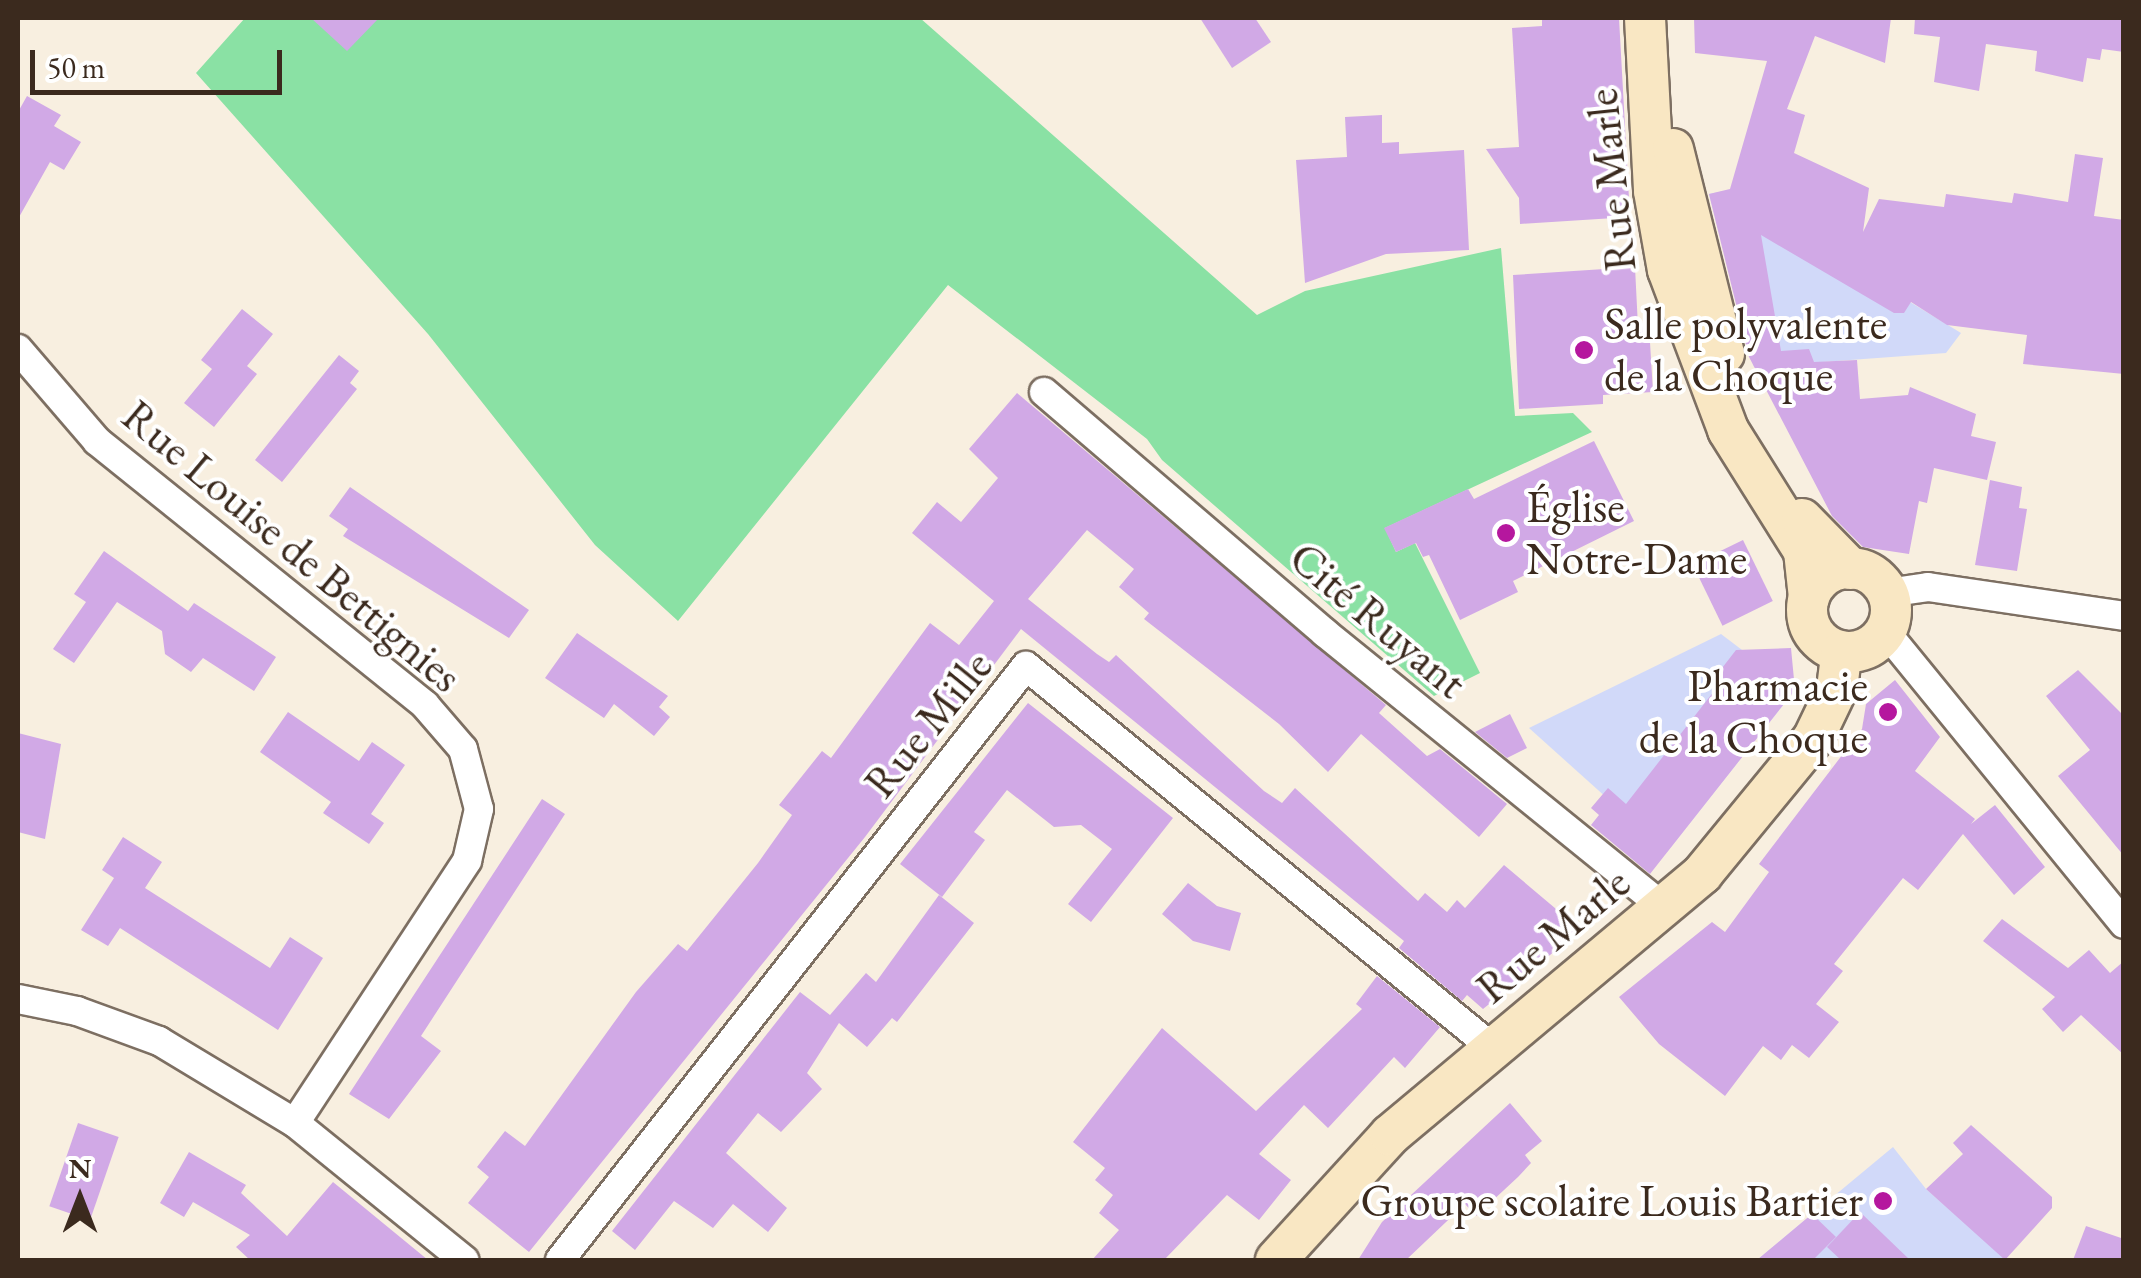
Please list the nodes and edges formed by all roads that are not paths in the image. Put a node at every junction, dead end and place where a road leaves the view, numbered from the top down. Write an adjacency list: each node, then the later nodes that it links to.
1 (1645, 18): 6 (main road, Rue Marle)
2 (1667, 18): 5 (main road, Rue Marle)
3 (18, 350): 14 (street, Rue Louise de Bettignies)
4 (1044, 392): 10 (street, Cité Ruyant)
5 (1851, 569): 6 (main road); 7 (main road)
6 (1809, 598): 9 (main road)
7 (1886, 612): 8 (street); 9 (main road); 11 (street)
8 (2124, 616)
9 (1842, 651): 10 (main road, Rue Marle)
10 (1664, 908): 13 (main road, Rue Marle)
11 (2124, 924)
12 (18, 999): 14 (street)
13 (1494, 1049): 16 (street, Rue Mille); 17 (main road, Rue Marle)
14 (295, 1123): 15 (street)
15 (464, 1260)
16 (560, 1260)
17 (1276, 1260)

